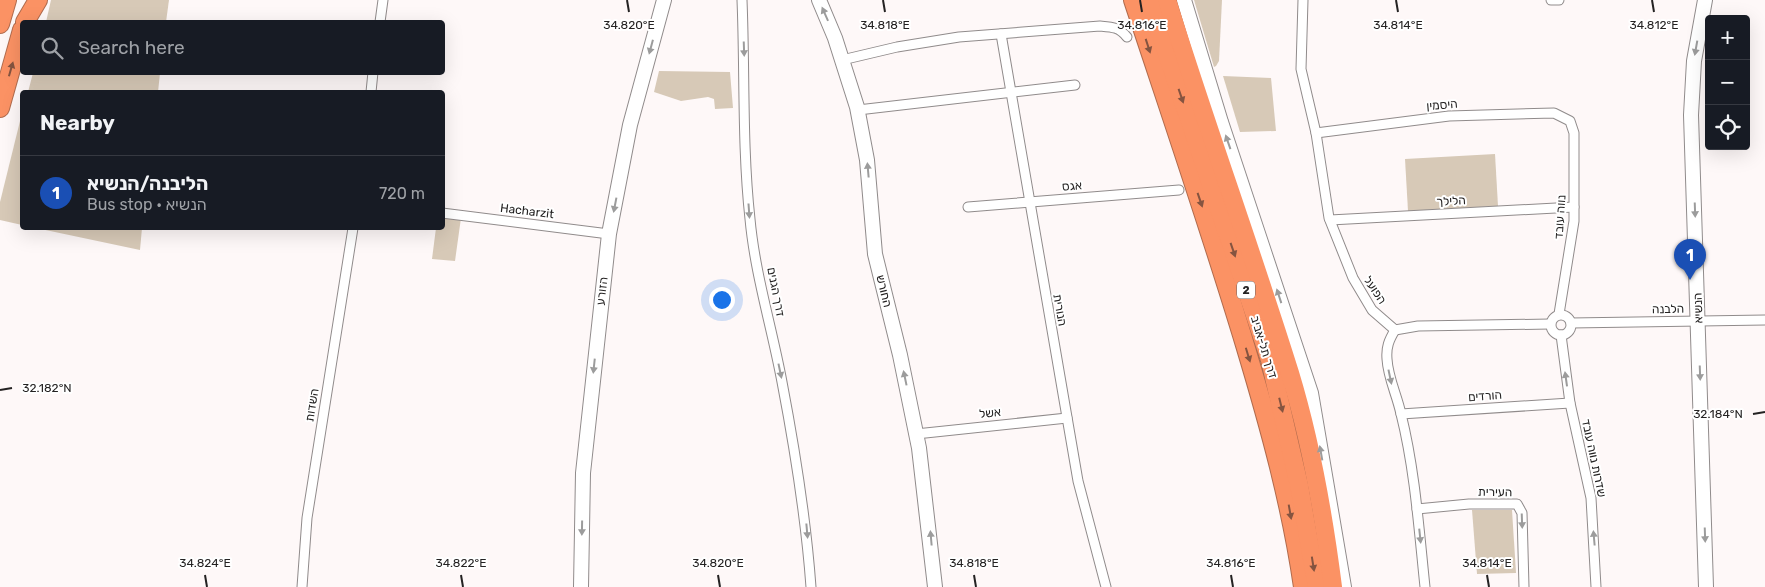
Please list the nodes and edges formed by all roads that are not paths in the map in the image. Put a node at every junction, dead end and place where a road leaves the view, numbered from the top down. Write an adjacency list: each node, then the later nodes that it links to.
1 (6, 0): 19 (highway)
2 (30, 0): 16 (highway)
3 (38, 0): 17 (highway)
4 (664, 0): 39 (street, הזורע, one-way to 39)
5 (742, 0): 54 (street, דרך הגנים, one-way to 54)
6 (819, 0): 23 (street, החורש, one-way to 6)
7 (1133, 0): 57 (highway, one-way to 57)
8 (1149, 0): 58 (highway, דרך תל-אביב / 2, one-way to 58)
9 (1167, 0): 59 (highway, דרך תל-אביב / 2)
10 (1184, 0): 60 (street, one-way to 10)
11 (1303, 0): 31 (street, הפועל)
12 (1551, 0): 13 (street)
13 (1559, 0)
14 (1705, 0): 42 (street, הנשיא, one-way to 42)
15 (382, 1): 18 (street)
16 (25, 20)
17 (26, 20)
18 (380, 20)
19 (0, 24)
20 (1001, 34): 22 (street); 23 (street); 27 (street, הנורית)
21 (20, 37): 28 (highway, one-way to 21)
22 (1127, 37)
23 (842, 60): 29 (street, החורש)
24 (374, 75): 26 (street)
25 (1075, 85): 27 (street)
26 (371, 90)
27 (1011, 92): 29 (street); 33 (street, הנורית)
28 (0, 108)
29 (858, 110): 50 (street, החורש, one-way to 29)
30 (1570, 121): 31 (street, היסמין); 35 (street, נווה עובד)
31 (1316, 133): 37 (street, הפועל)
32 (1178, 190): 33 (street, אגס)
33 (1030, 202): 34 (street, אגס); 49 (street, הנורית)
34 (968, 207)
35 (1574, 207): 37 (street, הלילך); 40 (street, נווה עובד)
36 (445, 213): 39 (street, Hacharzit)
37 (1330, 220): 45 (street, הפועל)
38 (353, 230): 52 (street, השדות)
39 (609, 234): 53 (street, הזורע, one-way to 53)
40 (1559, 314): 43 (street); 44 (street)
41 (1765, 320): 42 (street, הלבנה)
42 (1699, 321): 43 (street, הלבנה); 64 (street, הנשיא, one-way to 64)
43 (1571, 323): 46 (street)
44 (1550, 324): 45 (street); 46 (street)
45 (1395, 330): 48 (street, one-way to 48)
46 (1561, 335): 47 (street, שדרות נווה עובד, one-way to 46)
47 (1570, 403): 48 (street, הורדים); 63 (street, שדרות נווה עובד, one-way to 47)
48 (1401, 414): 51 (street)
49 (1067, 418): 50 (street, אשל); 56 (street, הנורית)
50 (916, 434): 55 (street, החורש, one-way to 50)
51 (1417, 509): 61 (street, one-way to 61); 62 (street, העירית, one-way to 62)
52 (302, 587)
53 (581, 587)
54 (811, 587)
55 (935, 587)
56 (1106, 587)
57 (1303, 587)
58 (1317, 587)
59 (1333, 587)
60 (1344, 587)
61 (1425, 587)
62 (1524, 587)
63 (1596, 587)
64 (1706, 587)

